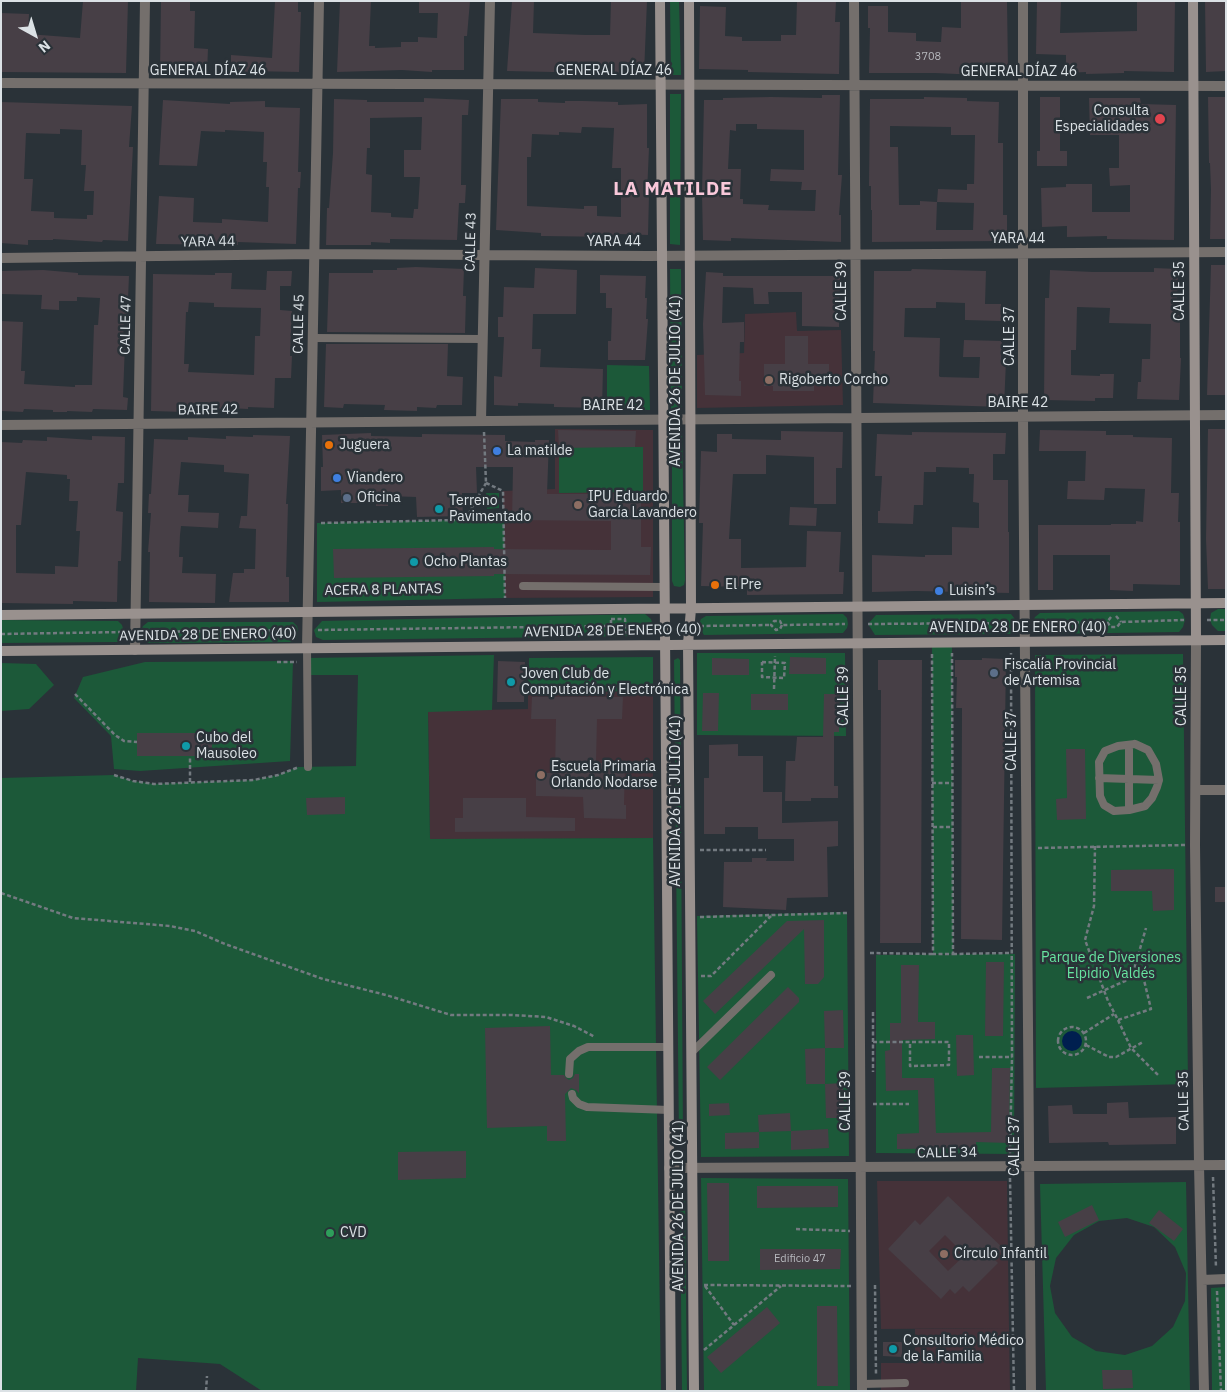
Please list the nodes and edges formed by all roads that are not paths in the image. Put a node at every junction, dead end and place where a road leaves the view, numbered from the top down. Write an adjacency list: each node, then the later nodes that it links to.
1 (145, 1): 10 (street, CALLE 47)
2 (319, 1): 11 (street, CALLE 45)
3 (490, 1): 12 (street, CALLE 43)
4 (660, 1): 14 (main road, AVENIDA 26 DE JULIO (41))
5 (689, 1): 15 (main road, AVENIDA 26 DE JULIO (41))
6 (854, 1): 13 (street, CALLE 39)
7 (1023, 1): 16 (street, CALLE 37)
8 (1193, 1): 17 (main road, CALLE 35)
9 (1, 83): 10 (street, GENERAL DÍAZ 46)
10 (144, 84): 11 (street, GENERAL DÍAZ 46); 27 (street, CALLE 47)
11 (318, 84): 12 (street, GENERAL DÍAZ 46); 22 (street, CALLE 45)
12 (488, 84): 14 (street, GENERAL DÍAZ 46); 24 (street, CALLE 43)
13 (854, 84): 15 (street, GENERAL DÍAZ 46); 16 (street, GENERAL DÍAZ 46); 23 (street, CALLE 39)
14 (660, 85): 15 (street, GENERAL DÍAZ 46); 25 (main road, AVENIDA 26 DE JULIO (41))
15 (689, 85): 26 (main road, AVENIDA 26 DE JULIO (41))
16 (1023, 86): 17 (street, GENERAL DÍAZ 46); 21 (street, CALLE 37)
17 (1194, 86): 18 (street, GENERAL DÍAZ 46); 19 (main road, CALLE 35)
18 (1226, 86)
19 (1194, 252): 20 (street, YARA 44); 21 (street, YARA 44); 31 (main road, CALLE 35)
20 (1226, 252)
21 (1023, 253): 23 (street, YARA 44); 33 (street, CALLE 37)
22 (314, 254): 24 (street, YARA 44); 27 (street, YARA 44); 29 (street, CALLE 45)
23 (855, 254): 26 (street, YARA 44); 34 (street, CALLE 39)
24 (485, 256): 25 (street, YARA 44); 30 (street, CALLE 43)
25 (661, 256): 26 (street, YARA 44); 37 (main road, AVENIDA 26 DE JULIO (41))
26 (690, 256): 35 (main road, AVENIDA 26 DE JULIO (41))
27 (141, 257): 28 (street, YARA 44); 39 (street, CALLE 47)
28 (1, 258)
29 (313, 338): 30 (lane); 38 (street, CALLE 45)
30 (483, 339): 36 (street, CALLE 43)
31 (1194, 415): 32 (street, BAIRE 42); 33 (street, BAIRE 42); 44 (main road, CALLE 35)
32 (1226, 415)
33 (1023, 417): 34 (street, BAIRE 42); 45 (street, CALLE 37)
34 (856, 418): 35 (street, BAIRE 42); 46 (street, CALLE 39)
35 (690, 419): 37 (street, BAIRE 42); 48 (main road, AVENIDA 26 DE JULIO (41))
36 (482, 420): 37 (street, BAIRE 42); 38 (street, BAIRE 42)
37 (662, 420): 42 (main road, AVENIDA 26 DE JULIO (41))
38 (311, 422): 39 (street, BAIRE 42); 49 (street, CALLE 45)
39 (138, 424): 40 (street, BAIRE 42); 50 (street, CALLE 47)
40 (1, 425)
41 (523, 586): 42 (lane)
42 (663, 588): 47 (main road, AVENIDA 26 DE JULIO (41))
43 (1226, 603): 44 (main road, AVENIDA 28 DE ENERO (40))
44 (1195, 604): 45 (main road, AVENIDA 28 DE ENERO (40)); 52 (main road, CALLE 35)
45 (1024, 605): 46 (main road, AVENIDA 28 DE ENERO (40)); 54 (street, CALLE 37)
46 (857, 607): 48 (main road, AVENIDA 28 DE ENERO (40)); 55 (street, CALLE 39)
47 (663, 609): 48 (main road, AVENIDA 28 DE ENERO (40)); 49 (main road, AVENIDA 28 DE ENERO (40)); 56 (main road, AVENIDA 26 DE JULIO (41))
48 (691, 609): 57 (main road, AVENIDA 26 DE JULIO (41))
49 (308, 612): 50 (main road, AVENIDA 28 DE ENERO (40)); 58 (street, CALLE 45)
50 (136, 614): 51 (main road, AVENIDA 28 DE ENERO (40)); 59 (street, CALLE 47)
51 (1, 615)
52 (1196, 640): 53 (main road, AVENIDA 28 DE ENERO (40)); 54 (main road, AVENIDA 28 DE ENERO (40)); 66 (street, CALLE 35)
53 (1226, 640)
54 (1025, 641): 55 (main road, AVENIDA 28 DE ENERO (40)); 75 (street, CALLE 37)
55 (857, 643): 57 (main road, AVENIDA 28 DE ENERO (40)); 80 (street, CALLE 39)
56 (665, 644): 57 (main road, AVENIDA 28 DE ENERO (40)); 58 (main road, AVENIDA 28 DE ENERO (40)); 70 (main road, AVENIDA 26 DE JULIO (41))
57 (688, 644): 71 (main road, AVENIDA 26 DE JULIO (41))
58 (307, 648): 59 (main road, AVENIDA 28 DE ENERO (40)); 62 (lane)
59 (135, 650): 60 (main road, AVENIDA 28 DE ENERO (40))
60 (1, 652)
61 (1130, 745): 63 (lane); 64 (lane); 65 (lane)
62 (308, 767)
63 (1099, 778): 64 (lane); 68 (lane)
64 (1130, 779): 65 (lane); 68 (lane)
65 (1159, 780): 68 (lane)
66 (1196, 790): 67 (street); 76 (street, CALLE 35)
67 (1226, 790)
68 (1130, 810)
69 (771, 976): 71 (lane)
70 (668, 1047): 72 (lane); 74 (main road, AVENIDA 26 DE JULIO (41))
71 (692, 1052): 79 (main road, AVENIDA 26 DE JULIO (41))
72 (569, 1074)
73 (572, 1094): 74 (lane)
74 (668, 1110): 78 (main road, AVENIDA 26 DE JULIO (41))
75 (1029, 1165): 76 (street, CALLE 34); 80 (street, CALLE 34); 87 (street, CALLE 37)
76 (1199, 1165): 77 (street, CALLE 34); 82 (street, CALLE 35)
77 (1226, 1165)
78 (669, 1168): 79 (street, CALLE 34); 85 (main road, AVENIDA 26 DE JULIO (41))
79 (692, 1168): 80 (street, CALLE 34); 86 (main road, AVENIDA 26 DE JULIO (41))
80 (860, 1168): 84 (street, CALLE 39)
81 (1226, 1279): 82 (street)
82 (1202, 1280): 88 (street, CALLE 35)
83 (905, 1383): 84 (lane)
84 (862, 1388)
85 (671, 1391)
86 (694, 1391)
87 (1030, 1391)
88 (1204, 1391)

